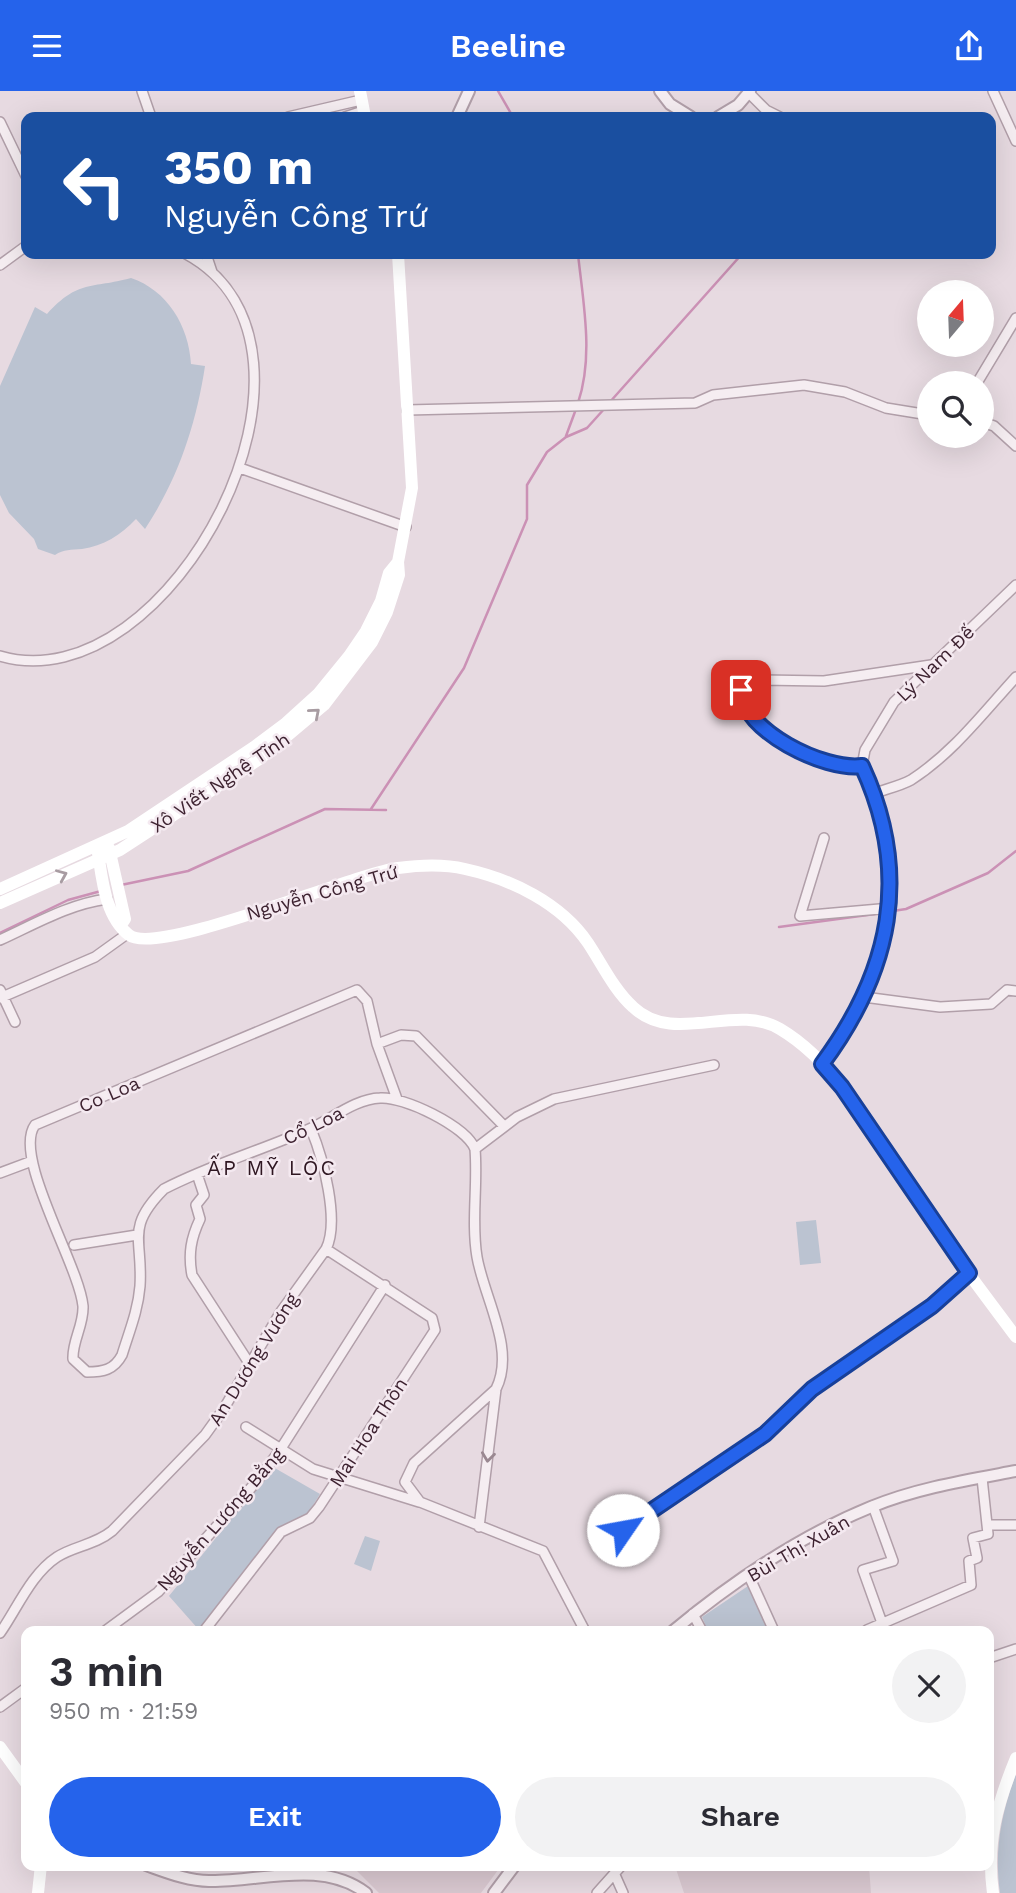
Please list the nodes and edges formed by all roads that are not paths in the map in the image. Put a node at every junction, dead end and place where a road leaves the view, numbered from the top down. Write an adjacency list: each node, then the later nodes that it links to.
1 (142, 91): 7 (street)
2 (469, 91): 9 (street)
3 (660, 91): 10 (street)
4 (993, 91): 14 (street)
5 (750, 92): 11 (street); 12 (street)
6 (362, 105): 8 (street)
7 (149, 112)
8 (319, 112)
9 (459, 112)
10 (683, 112)
11 (726, 112)
12 (770, 112)
13 (0, 122): 15 (street)
14 (1016, 141)
15 (21, 166)
16 (21, 249): 17 (street)
17 (3, 259)
18 (194, 259): 21 (street)
19 (208, 259): 21 (street)
20 (398, 259): 24 (main road, Xô Viết Nghệ Tĩnh)
21 (212, 272): 28 (street)
22 (1016, 318): 23 (street)
23 (983, 371)
24 (407, 410): 25 (street); 29 (main road, Xô Viết Nghệ Tĩnh)
25 (917, 413)
26 (994, 426): 27 (street)
27 (1016, 446)
28 (240, 468): 29 (street); 31 (street)
29 (406, 527): 37 (main road, Xô Viết Nghệ Tĩnh)
30 (1016, 585): 32 (street, Lý Nam Đế)
31 (0, 656)
32 (931, 665): 34 (street, Lý Nam Đế); 34 (street)
33 (1016, 677): 35 (street)
34 (862, 766): 35 (street)
35 (875, 793): 41 (street)
36 (824, 838): 41 (street)
37 (103, 851): 38 (main road, Xô Viết Nghệ Tĩnh); 39 (main road); 40 (main road, Xô Viết Nghệ Tĩnh, one-way to 37)
38 (0, 889)
39 (113, 898): 42 (main road); 43 (street)
40 (0, 903)
41 (891, 908): 46 (street)
42 (124, 930): 45 (street); 49 (main road, Nguyễn Công Trứ)
43 (0, 940)
44 (1016, 991): 46 (street)
45 (1, 995): 47 (street)
46 (864, 997): 49 (street)
47 (15, 1022)
48 (377, 1044): 51 (street, Co Loa); 52 (street); 55 (street, Co Loa)
49 (822, 1064): 61 (main road, Nguyễn Công Trứ)
50 (714, 1065): 52 (street)
51 (397, 1099): 53 (street, Cổ Loa); 54 (street)
52 (505, 1126): 54 (street)
53 (311, 1129): 57 (street, Cổ Loa); 60 (street, An Dương Vương)
54 (475, 1149): 65 (street)
55 (32, 1161): 56 (street); 58 (street, Co Loa)
56 (0, 1173)
57 (197, 1174): 58 (street, Cổ Loa); 64 (street)
58 (137, 1235): 59 (street)
59 (74, 1245)
60 (326, 1249): 62 (street, Mai Hoa Thôn); 64 (street, An Dương Vương)
61 (969, 1273): 63 (main road, Nguyễn Công Trứ); 76 (street)
62 (385, 1285): 67 (street, Nguyễn Lương Bằng); 70 (street, Mai Hoa Thôn)
63 (1016, 1337)
64 (249, 1363): 87 (street, An Dương Vương)
65 (496, 1389): 71 (street); 75 (street, one-way to 75)
66 (246, 1427): 67 (street)
67 (280, 1450): 70 (street); 80 (street, Nguyễn Lương Bằng)
68 (1016, 1471): 69 (street, Bùi Thị Xuân)
69 (982, 1478): 72 (street, Bùi Thị Xuân); 73 (street)
70 (337, 1479): 71 (street); 81 (street, Mai Hoa Thôn)
71 (420, 1502): 75 (street)
72 (873, 1506): 77 (street, Bùi Thị Xuân); 79 (street)
73 (988, 1525): 74 (street); 79 (street)
74 (1016, 1525)
75 (479, 1527): 82 (street)
76 (601, 1544)
77 (749, 1576): 78 (street, Bùi Thị Xuân); 85 (street)
78 (693, 1614): 83 (street, Bùi Thị Xuân); 84 (street)
79 (882, 1623): 86 (street)
80 (112, 1626)
81 (208, 1626)
82 (582, 1626)
83 (679, 1626)
84 (699, 1626)
85 (772, 1626)
86 (876, 1626)
87 (0, 1633)
88 (1016, 1649): 89 (street)
89 (994, 1656)
90 (21, 1692): 91 (street)
91 (0, 1707)
92 (0, 1747): 94 (main road)
93 (1016, 1758): 95 (main road)
94 (21, 1776)
95 (994, 1817)
96 (40, 1871): 102 (main road)
97 (170, 1871): 103 (street)
98 (510, 1871): 104 (street)
99 (618, 1871): 101 (street)
100 (991, 1871): 107 (main road)
101 (615, 1875): 105 (street); 106 (street)
102 (38, 1893)
103 (366, 1893)
104 (494, 1893)
105 (597, 1893)
106 (623, 1893)
107 (993, 1893)

